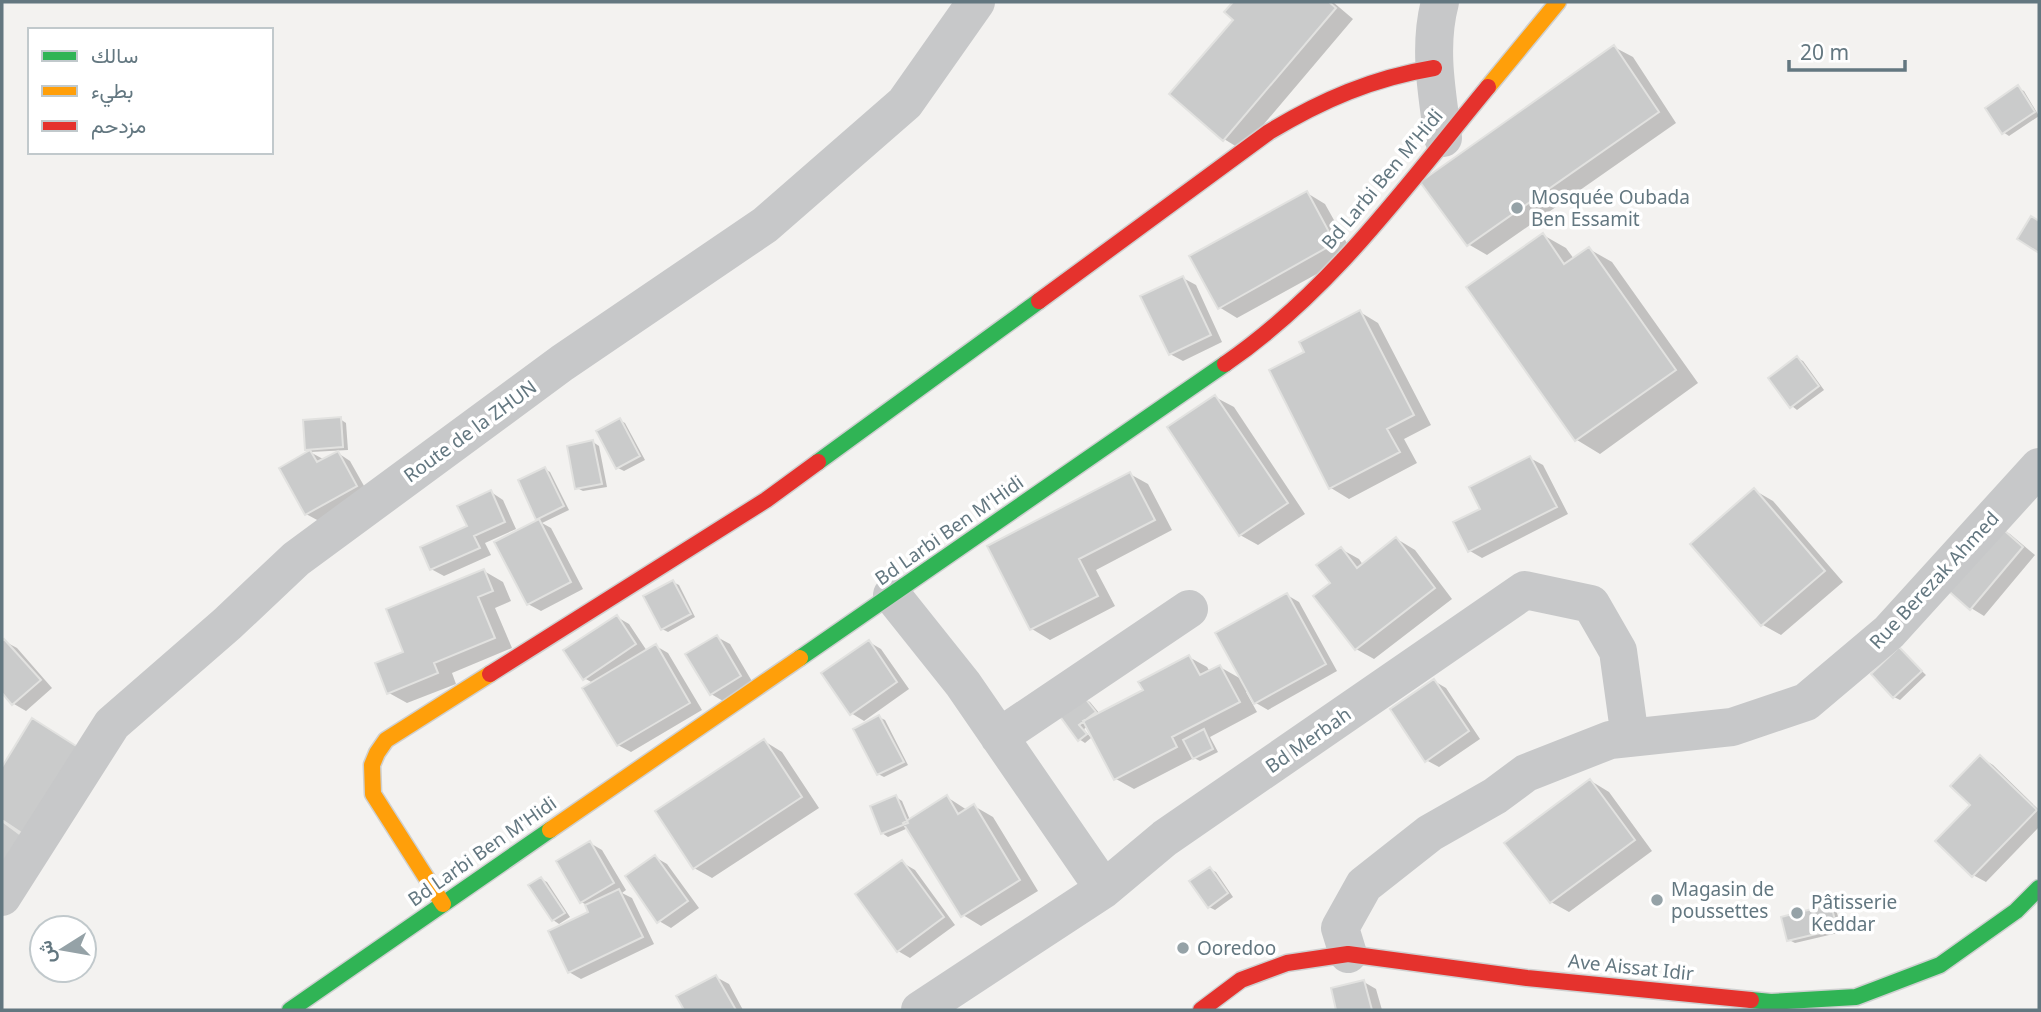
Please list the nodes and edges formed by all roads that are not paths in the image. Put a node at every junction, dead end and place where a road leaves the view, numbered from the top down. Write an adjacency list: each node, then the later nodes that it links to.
1 (976, 2): 13 (street, Route de la ZHUN)
2 (1440, 2): 4 (street)
3 (1558, 2): 5 (main road, Bd Larbi Ben M'Hidi)
4 (1434, 68): 5 (street); 14 (main road)
5 (1443, 138): 7 (main road, Bd Larbi Ben M'Hidi)
6 (2039, 467): 10 (street, Rue Berezak Ahmed)
7 (892, 595): 9 (street); 14 (main road, Bd Larbi Ben M'Hidi)
8 (1189, 609): 9 (street)
9 (999, 737): 12 (street)
10 (1630, 738): 12 (street, Bd Merbah); 15 (street, Rue Berezak Ahmed)
11 (2039, 888): 16 (main road, Ave Aissat Idir)
12 (1104, 890): 18 (street, Bd Merbah)
13 (2, 897)
14 (443, 904): 17 (main road, Bd Larbi Ben M'Hidi)
15 (1348, 954): 16 (main road, Ave Aissat Idir); 19 (main road, Ave Aissat Idir)
16 (1852, 1004)
17 (290, 1010)
18 (920, 1010)
19 (1200, 1010)

